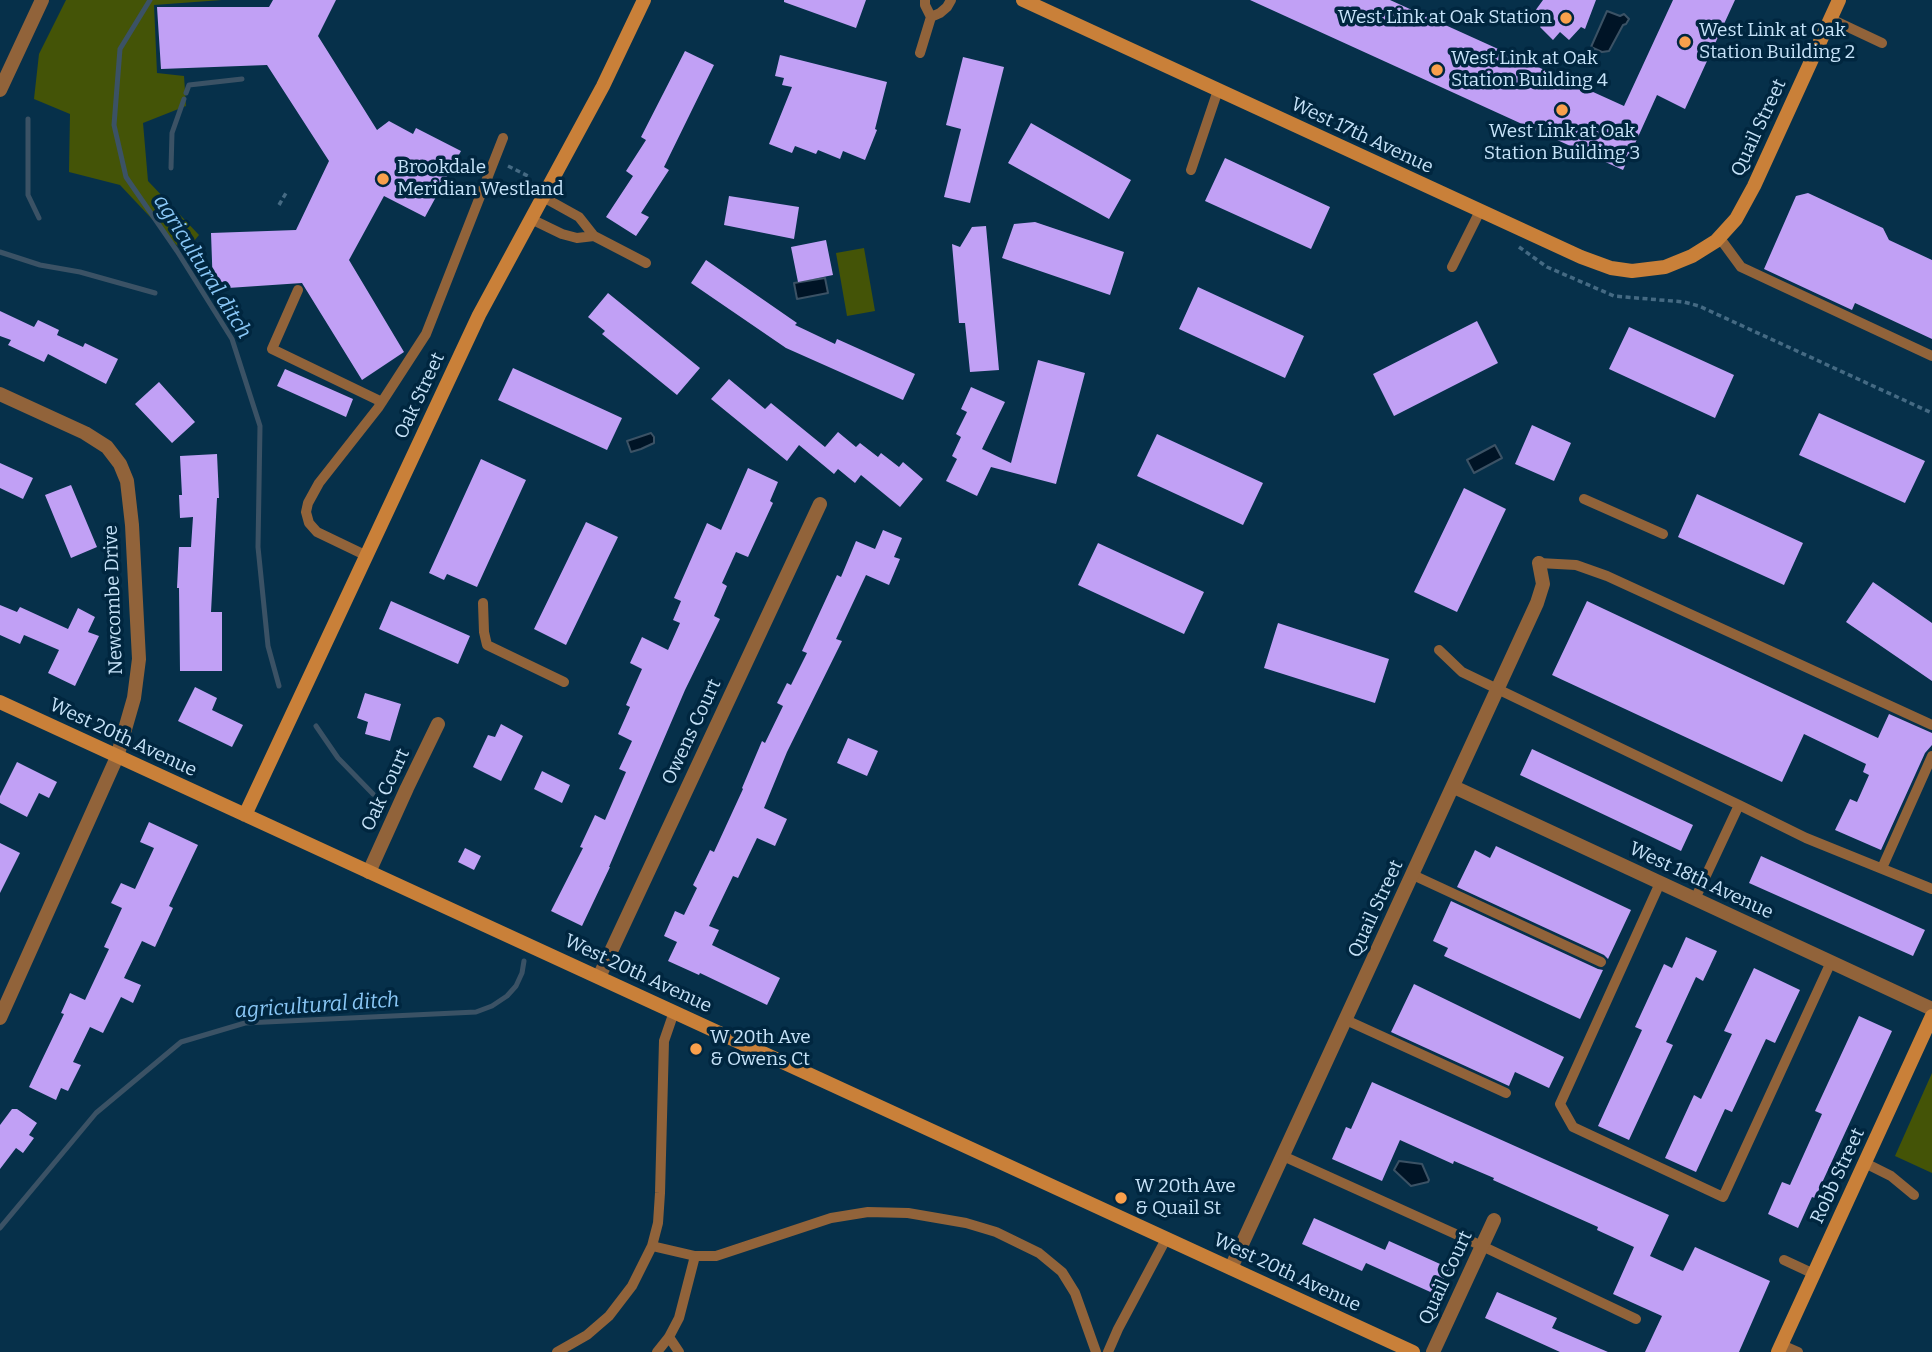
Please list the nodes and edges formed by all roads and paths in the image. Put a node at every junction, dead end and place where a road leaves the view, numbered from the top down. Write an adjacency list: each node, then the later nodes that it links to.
1 (42, 0): 11 (street)
2 (644, 0): 18 (street, Oak Street)
3 (925, 0): 7 (lane)
4 (951, 0): 7 (lane)
5 (1023, 0): 12 (street, West 17th Avenue)
6 (1839, 0): 8 (street, Quail Street)
7 (930, 17): 10 (lane)
8 (1831, 19): 9 (lane); 23 (street, Quail Street)
9 (1882, 43)
10 (920, 52)
11 (0, 90)
12 (1218, 90): 15 (lane); 20 (street, West 17th Avenue)
13 (503, 138): 31 (lane)
14 (508, 166): 16 (path)
15 (1191, 170)
16 (530, 177)
17 (286, 193): 19 (path)
18 (542, 197): 21 (street, Oak Street); 22 (lane)
19 (279, 205)
20 (1480, 211): 25 (street, West 17th Avenue); 27 (lane)
21 (531, 219): 22 (lane); 36 (street, Oak Street)
22 (594, 236): 26 (lane)
23 (1719, 237): 25 (street, Quail Street); 29 (lane)
24 (1508, 242): 32 (path)
25 (1692, 256)
26 (646, 263)
27 (1452, 267)
28 (298, 290): 31 (lane)
29 (1932, 356)
30 (0, 394): 46 (street, Newcombe Drive)
31 (382, 402): 36 (lane)
32 (1932, 413)
33 (1584, 499): 35 (lane)
34 (820, 504): 58 (street, Owens Court)
35 (1663, 534)
36 (367, 556): 49 (street, Oak Street)
37 (1539, 563): 41 (street, Quail Street); 44 (lane)
38 (483, 603): 40 (lane)
39 (1439, 650): 41 (lane)
40 (564, 682)
41 (1498, 689): 47 (street, Quail Street); 48 (lane)
42 (0, 702): 46 (street, West 20th Avenue)
43 (438, 724): 51 (street, Oak Court)
44 (1932, 725)
45 (1932, 756): 50 (lane)
46 (117, 757): 49 (street, West 20th Avenue); 62 (street, Newcombe Drive)
47 (1454, 788): 52 (street, Quail Street); 53 (street, West 18th Avenue)
48 (1739, 805): 50 (lane); 55 (lane)
49 (245, 815): 51 (street, West 20th Avenue)
50 (1882, 868): 54 (lane)
51 (369, 872): 58 (street, West 20th Avenue)
52 (1413, 875): 56 (lane); 63 (street, Quail Street)
53 (1660, 883): 55 (street, West 18th Avenue); 57 (lane)
54 (1932, 889)
55 (1695, 899): 57 (street, West 18th Avenue)
56 (1601, 962)
57 (1831, 962): 59 (street, West 18th Avenue)
58 (599, 977): 60 (street, West 20th Avenue)
59 (1932, 1009)
60 (674, 1012): 69 (street, West 20th Avenue); 70 (lane)
61 (1932, 1016): 66 (street, Robb Street)
62 (0, 1018)
63 (1346, 1020): 64 (lane); 65 (street, Quail Street)
64 (1506, 1093)
65 (1283, 1156): 71 (lane); 74 (street, Quail Street)
66 (1865, 1163): 67 (lane); 75 (street, Robb Street)
67 (1914, 1195)
68 (1494, 1220): 71 (street, Quail Court)
69 (1167, 1239): 74 (street, West 20th Avenue); 84 (lane)
70 (652, 1246): 72 (lane); 80 (lane)
71 (1482, 1246): 76 (lane); 85 (street, Quail Court)
72 (695, 1256): 77 (lane); 83 (lane)
73 (1784, 1260): 75 (lane)
74 (1231, 1268): 79 (street, West 20th Avenue)
75 (1814, 1274): 78 (street, Robb Street)
76 (1636, 1319)
77 (669, 1337): 81 (lane); 82 (lane)
78 (1780, 1348): 86 (lane)
79 (1408, 1351)
80 (557, 1352)
81 (657, 1352)
82 (679, 1352)
83 (1096, 1352)
84 (1108, 1352)
85 (1433, 1352)
86 (1798, 1352)

